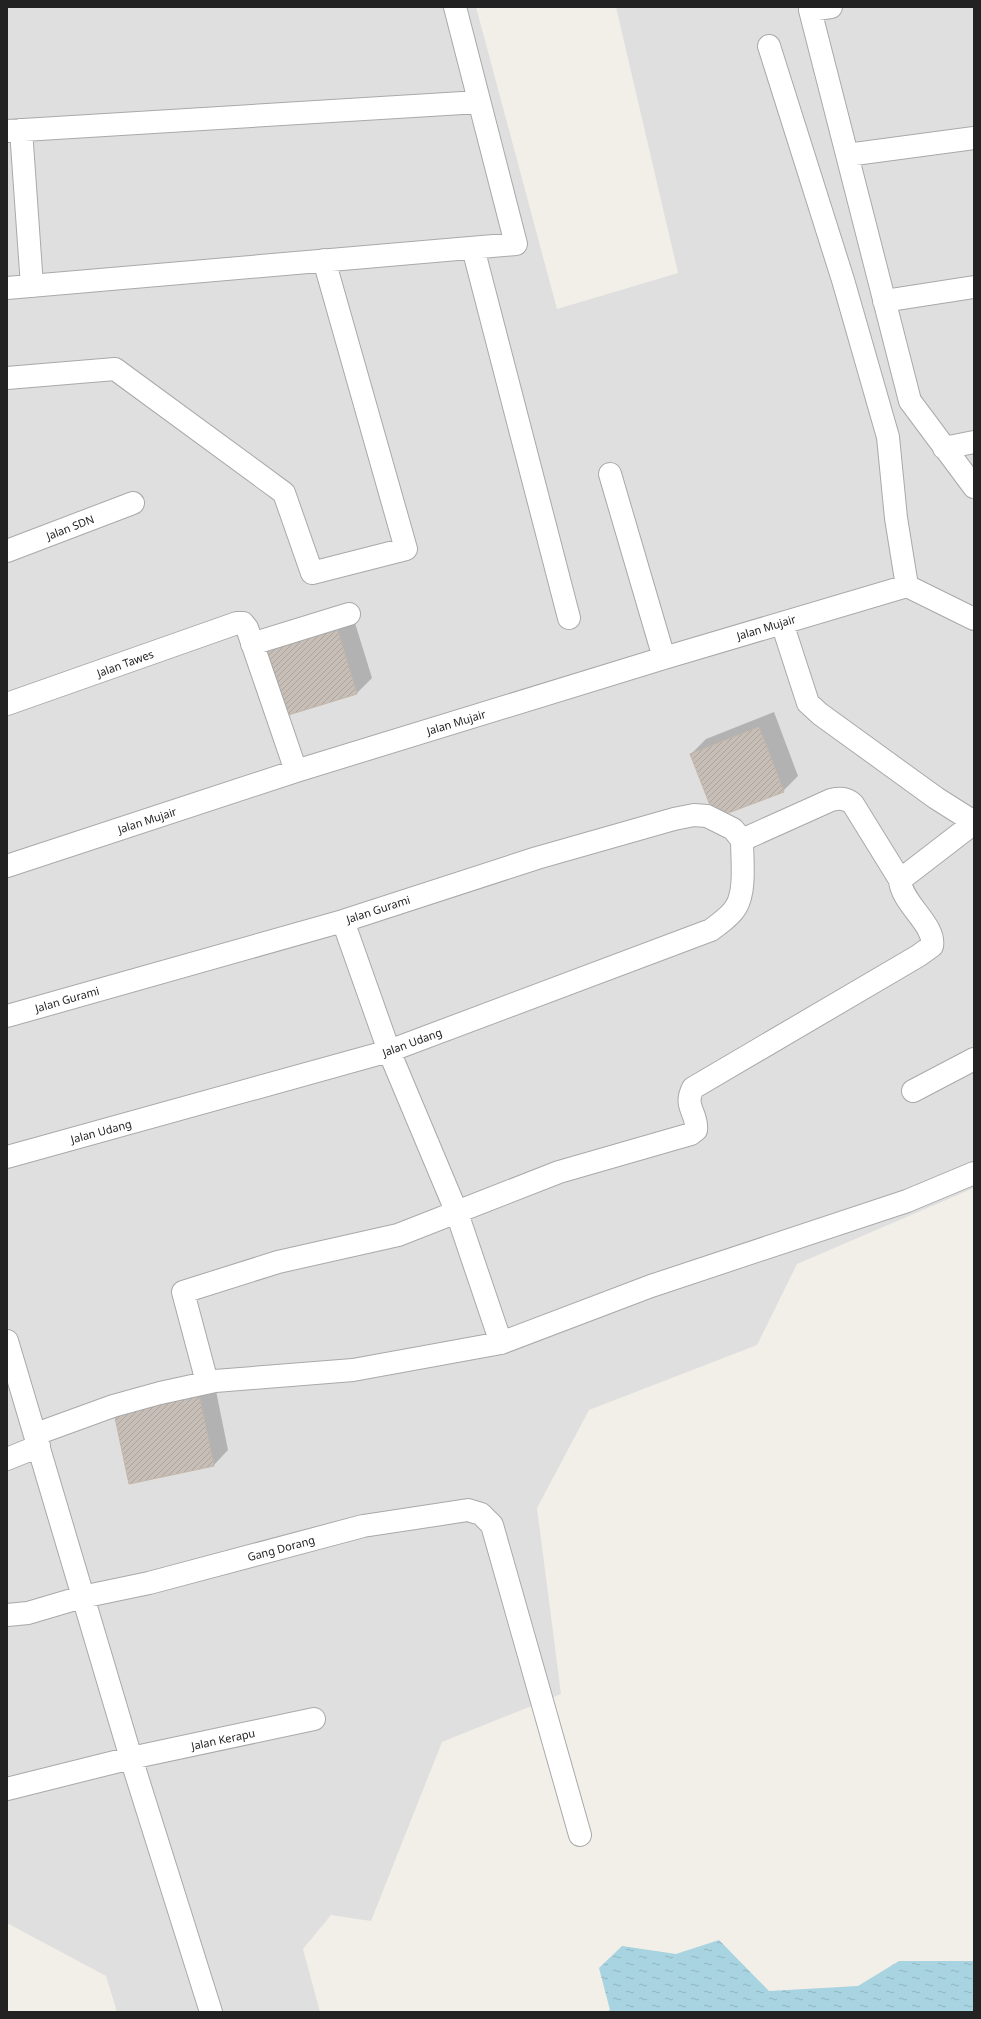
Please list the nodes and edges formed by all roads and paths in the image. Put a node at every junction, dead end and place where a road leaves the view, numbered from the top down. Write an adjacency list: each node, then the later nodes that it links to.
1 (455, 7): 4 (street)
2 (831, 7): 7 (street)
3 (769, 46): 21 (street)
4 (479, 102): 5 (street); 8 (street)
5 (14, 131): 10 (street)
6 (974, 138): 7 (street)
7 (847, 155): 13 (street)
8 (473, 248): 9 (street); 23 (street)
9 (324, 260): 10 (street); 14 (street)
10 (32, 286): 12 (street)
11 (974, 287): 13 (street)
12 (7, 288)
13 (884, 301): 16 (street)
14 (7, 378)
15 (974, 442): 16 (street)
16 (944, 448): 18 (street)
17 (610, 474): 27 (street)
18 (974, 487)
19 (133, 503): 20 (street, Jalan SDN)
20 (7, 551)
21 (907, 586): 24 (street); 25 (street, Jalan Mujair)
22 (349, 614): 26 (street)
23 (569, 618)
24 (974, 619)
25 (786, 621): 27 (street, Jalan Mujair); 30 (street)
26 (252, 644): 28 (street, Jalan Tawes); 29 (street)
27 (664, 658): 29 (street, Jalan Mujair)
28 (7, 704)
29 (296, 771): 32 (street, Jalan Mujair)
30 (974, 822): 33 (street)
31 (742, 840): 33 (street); 34 (street, Jalan Gurami); 36 (street, Jalan Udang)
32 (7, 866)
33 (900, 880): 41 (street)
34 (343, 921): 35 (street, Jalan Gurami); 36 (street)
35 (7, 1016)
36 (390, 1051): 39 (street, Jalan Udang); 41 (street)
37 (974, 1059): 38 (street)
38 (913, 1091)
39 (7, 1157)
40 (974, 1173): 43 (street)
41 (457, 1214): 43 (street); 44 (street)
42 (7, 1341): 45 (street)
43 (501, 1343): 44 (street)
44 (207, 1382): 45 (street)
45 (38, 1440): 46 (street); 47 (street)
46 (7, 1460)
47 (82, 1597): 48 (street, Gang Dorang); 50 (street); 52 (street, Gang Dorang)
48 (7, 1615)
49 (314, 1719): 50 (street, Jalan Kerapu)
50 (131, 1758): 51 (street, Jalan Kerapu); 53 (street)
51 (7, 1788)
52 (580, 1835)
53 (211, 2012)

